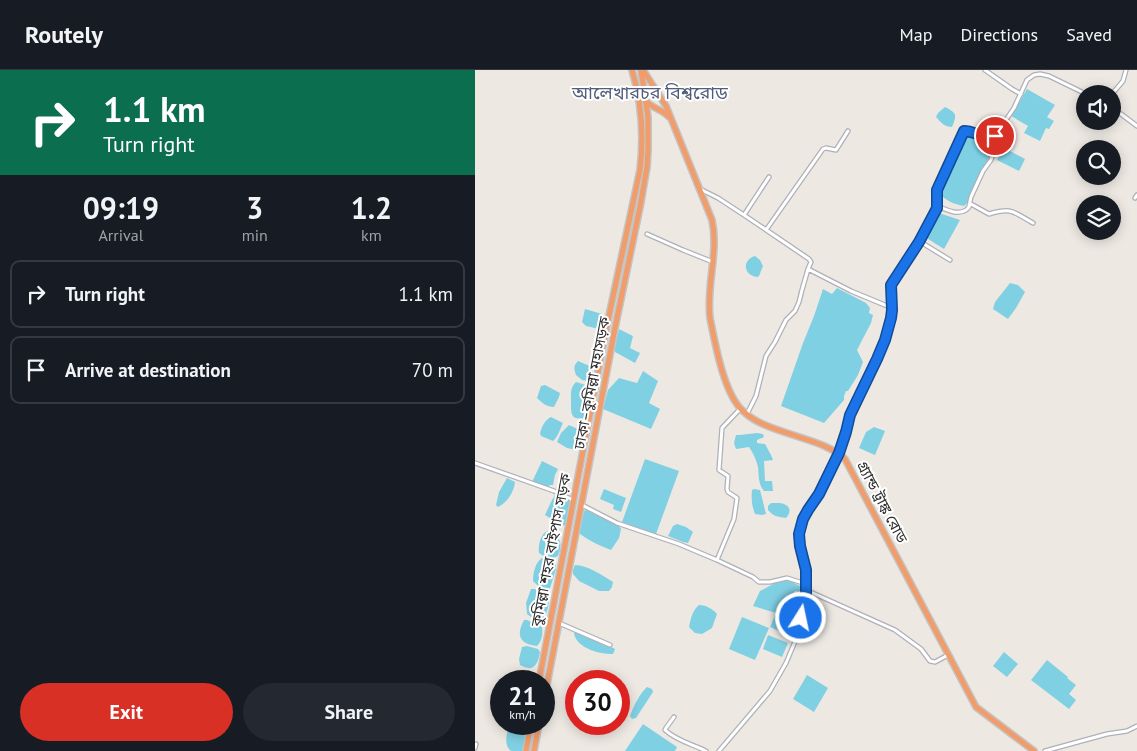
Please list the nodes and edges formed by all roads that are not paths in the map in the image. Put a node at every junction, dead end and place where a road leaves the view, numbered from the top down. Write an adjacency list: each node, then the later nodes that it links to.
1 (632, 70): 7 (highway)
2 (642, 70): 6 (highway, ঢাকা–কুমিল্লা মহাসড়ক); 12 (highway, গ্র্যান্ড ট্রাঙ্ক রোড)
3 (985, 70): 9 (street)
4 (1126, 70): 5 (street)
5 (1120, 85)
6 (643, 86): 7 (highway); 11 (highway, ঢাকা–কুমিল্লা মহাসড়ক)
7 (637, 87): 10 (highway)
8 (1076, 89): 9 (street)
9 (1021, 94): 16 (street)
10 (639, 98): 11 (highway, গ্র্যান্ড ট্রাঙ্ক রোড); 34 (highway, কুমিল্লা শহর বাইপাস সড়ক)
11 (647, 102): 12 (highway, গ্র্যান্ড ট্রাঙ্ক রোড); 35 (highway, ঢাকা–কুমিল্লা মহাসড়ক)
12 (664, 109): 18 (highway, গ্র্যান্ড ট্রাঙ্ক রোড)
13 (1121, 114): 14 (street)
14 (1137, 126)
15 (849, 131): 23 (street)
16 (992, 137): 19 (street); 20 (street)
17 (769, 177): 21 (street)
18 (699, 188): 21 (street); 27 (highway, গ্র্যান্ড ট্রাঙ্ক রোড)
19 (937, 206): 20 (street); 25 (street)
20 (969, 206): 22 (street)
21 (744, 215): 23 (street)
22 (1033, 223)
23 (766, 230): 28 (street)
24 (647, 234): 27 (street)
25 (919, 241): 26 (street); 29 (street)
26 (950, 260)
27 (714, 262): 30 (highway, গ্র্যান্ড ট্রাঙ্ক রোড)
28 (808, 269): 29 (street); 31 (street)
29 (892, 308): 32 (street)
30 (740, 409): 31 (highway, গ্র্যান্ড ট্রাঙ্ক রোড); 36 (street)
31 (747, 414): 32 (highway, গ্র্যান্ড ট্রাঙ্ক রোড)
32 (839, 453): 37 (street); 40 (highway, গ্র্যান্ড ট্রাঙ্ক রোড)
33 (475, 463): 34 (street)
34 (573, 500): 41 (highway, কুমিল্লা শহর বাইপাস সড়ক)
35 (581, 505): 36 (street); 38 (highway, ঢাকা–কুমিল্লা মহাসড়ক)
36 (717, 560): 37 (street)
37 (806, 590): 40 (street); 50 (street)
38 (558, 622): 39 (street); 42 (highway, ঢাকা–কুমিল্লা মহাসড়ক)
39 (610, 646)
40 (948, 655): 51 (highway, গ্র্যান্ড ট্রাঙ্ক রোড)
41 (541, 670)
42 (549, 670)
43 (674, 716): 49 (street)
44 (1137, 726): 52 (street)
45 (529, 735): 47 (highway)
46 (537, 735): 48 (highway)
47 (526, 751)
48 (534, 751)
49 (706, 751)
50 (719, 751)
51 (1033, 751)
52 (1045, 751)

